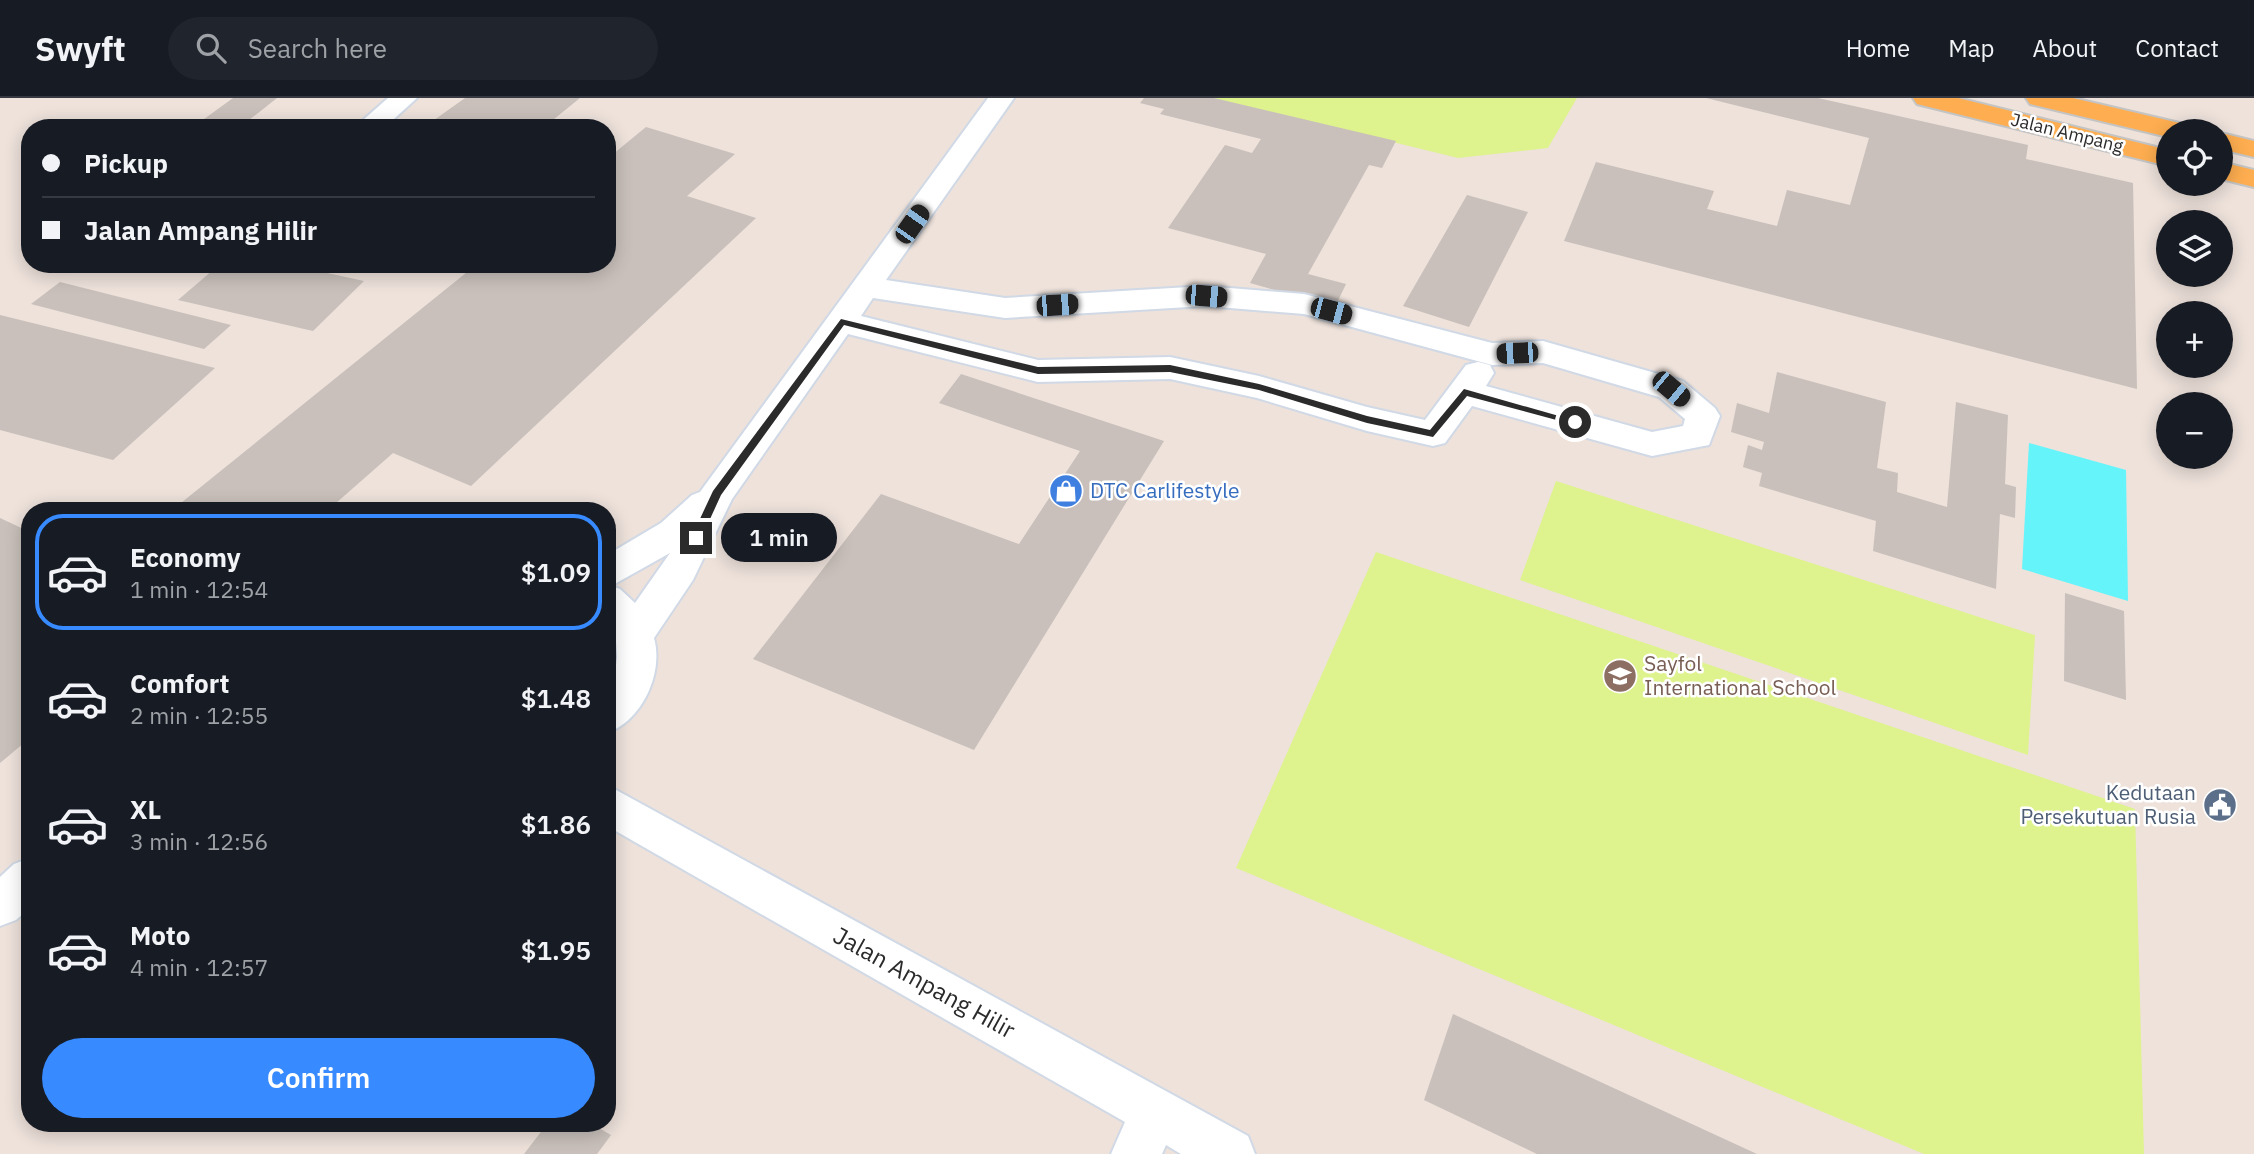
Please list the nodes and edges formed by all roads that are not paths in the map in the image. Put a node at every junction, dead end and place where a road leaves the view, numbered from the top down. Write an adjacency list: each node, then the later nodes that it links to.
1 (404, 98): 5 (street)
2 (1000, 98): 12 (street)
3 (1926, 98): 9 (main road, Jalan Ampang)
4 (2039, 98): 6 (main road, Jalan Ampang)
5 (378, 119)
6 (2156, 126)
7 (2233, 144): 8 (main road)
8 (2254, 149)
9 (2156, 155)
10 (2233, 173): 11 (main road)
11 (2254, 179)
12 (867, 287): 13 (street); 14 (street)
13 (841, 322): 15 (street); 16 (street)
14 (1492, 354): 15 (street); 15 (street)
15 (1464, 392)
16 (717, 494): 17 (street); 19 (street)
17 (616, 568)
18 (616, 606): 19 (street)
19 (636, 632): 20 (street)
20 (616, 703)
21 (616, 806): 24 (street, Jalan Ampang Hilir)
22 (21, 887): 23 (street)
23 (0, 905)
24 (1146, 1133): 25 (street, Jalan Ampang Hilir)
25 (1230, 1154)

